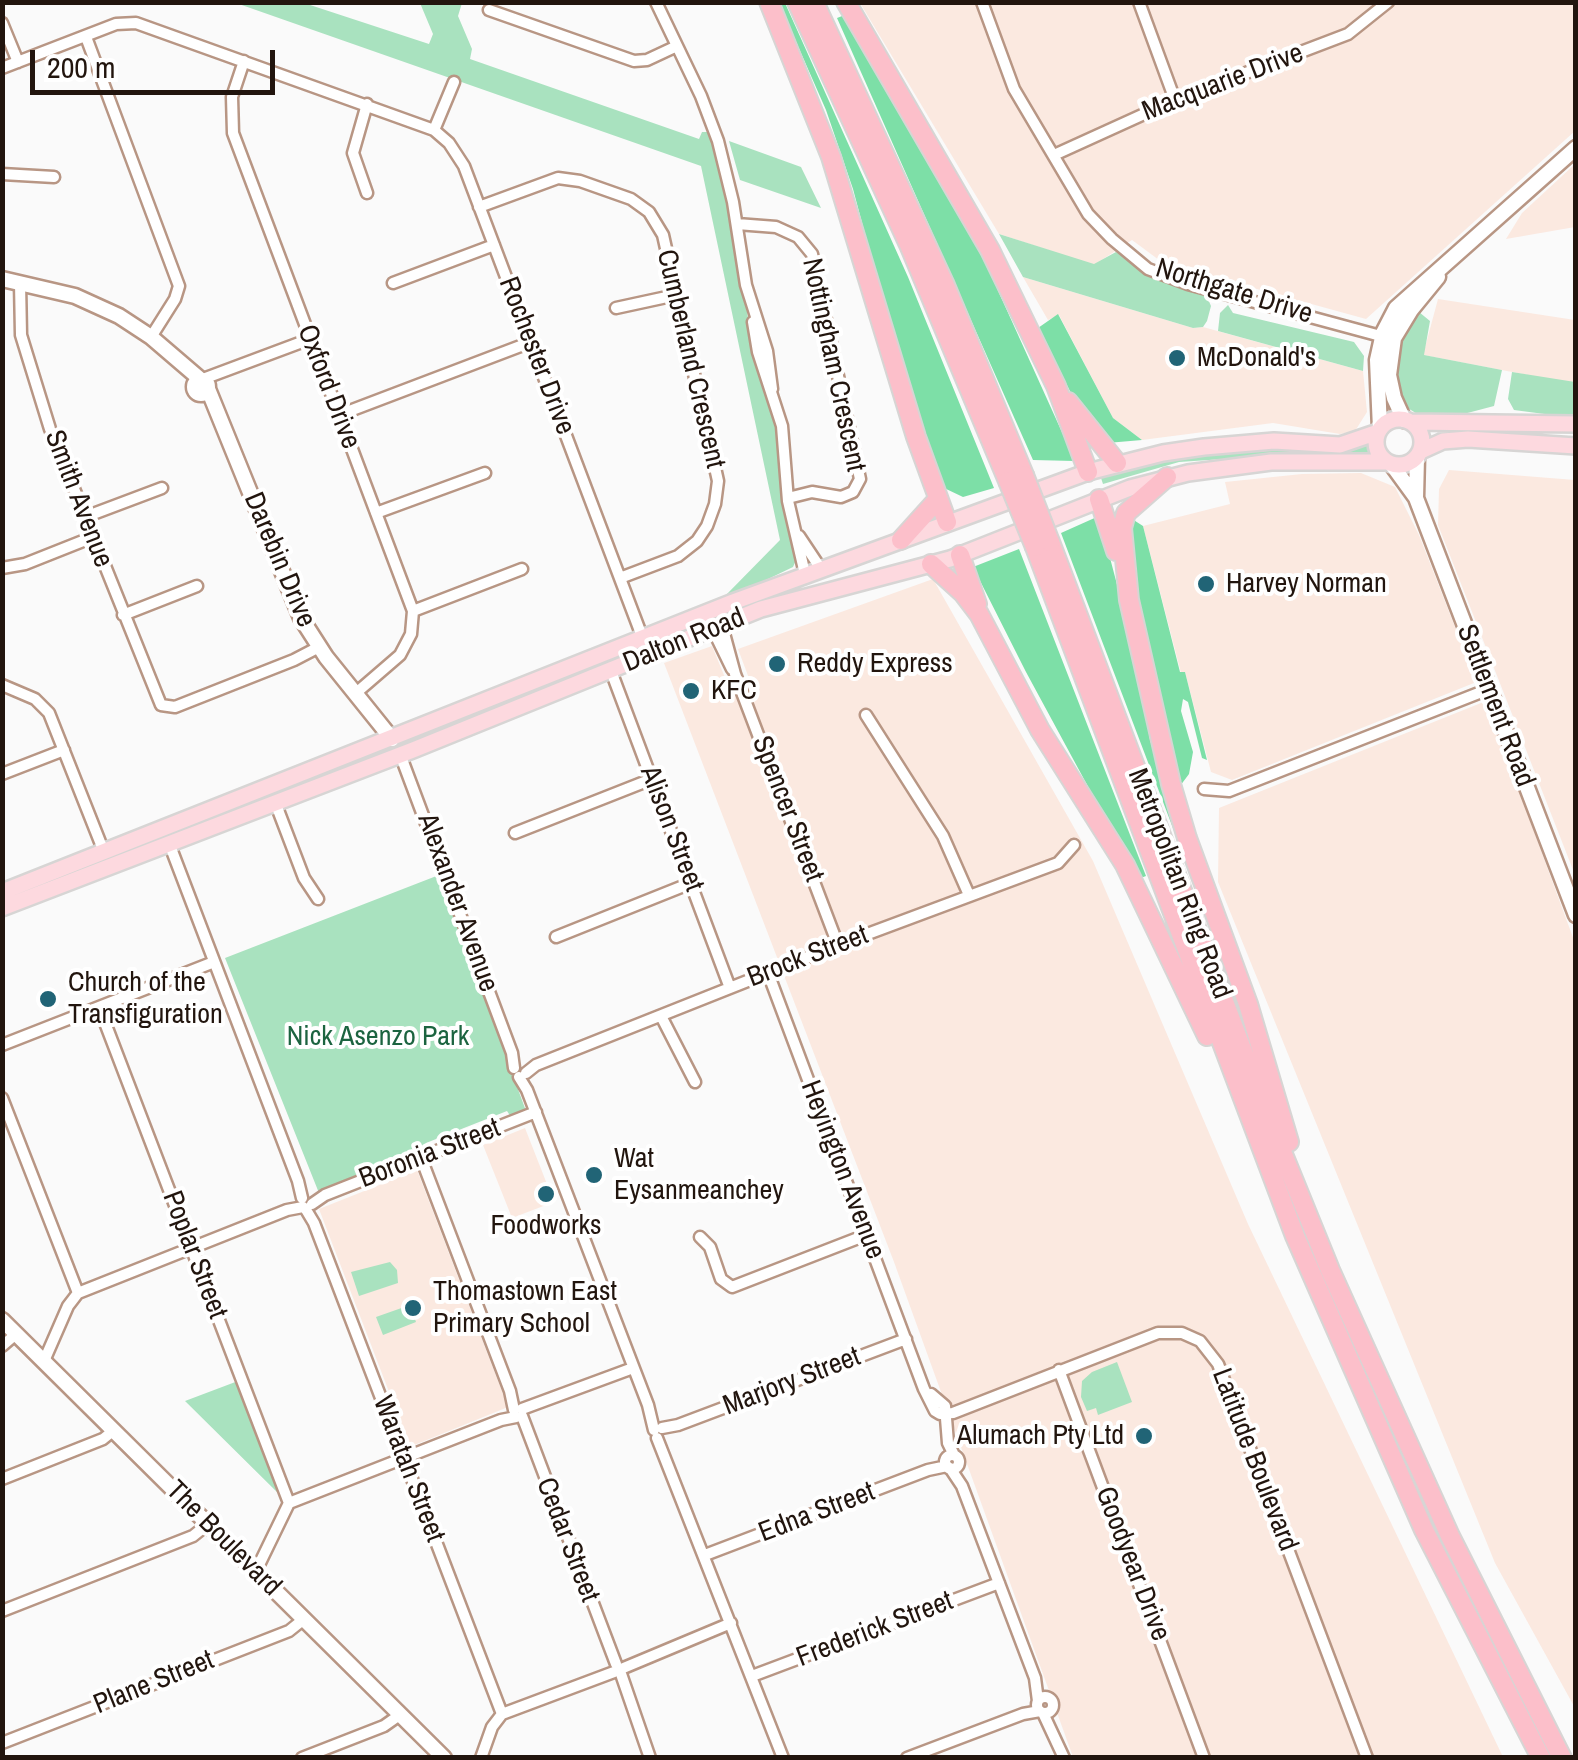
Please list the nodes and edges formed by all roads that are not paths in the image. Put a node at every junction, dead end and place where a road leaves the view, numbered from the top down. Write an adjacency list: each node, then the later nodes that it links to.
1 (656, 2): 12 (street)
2 (769, 2): 53 (highway)
3 (796, 2): 49 (highway, Metropolitan Ring Road)
4 (814, 2): 49 (highway, Metropolitan Ring Road)
5 (846, 2): 37 (highway)
6 (982, 2): 21 (street, Northgate Drive)
7 (1140, 2): 17 (street)
8 (1388, 2): 17 (street, Macquarie Drive)
9 (489, 10): 12 (street)
10 (2, 23): 13 (street)
11 (86, 37): 13 (street); 14 (street); 32 (street)
12 (678, 46): 26 (street)
13 (18, 62): 15 (street)
14 (244, 62): 18 (street); 34 (street, Oxford Drive)
15 (2, 68)
16 (454, 82): 19 (street)
17 (1175, 100): 21 (street, Macquarie Drive)
18 (367, 104): 19 (street); 24 (street)
19 (434, 130): 25 (street, Rochester Drive)
20 (1576, 148): 33 (street)
21 (1054, 155): 33 (street, Northgate Drive)
22 (2, 174): 23 (street)
23 (54, 176)
24 (367, 193)
25 (479, 206): 27 (street, Rochester Drive); 30 (street, Cumberland Crescent)
26 (737, 224): 51 (street); 51 (street, Nottingham Crescent)
27 (494, 245): 28 (street); 35 (street, Rochester Drive)
28 (393, 282)
29 (10, 283): 32 (street, Darebin Drive); 56 (street, Smith Avenue)
30 (676, 295): 31 (street); 67 (street, Cumberland Crescent)
31 (616, 308)
32 (151, 337): 36 (street, Darebin Drive)
33 (1388, 338): 39 (street); 41 (street)
34 (310, 339): 36 (street); 38 (street, Oxford Drive)
35 (530, 342): 38 (street); 67 (street, Rochester Drive)
36 (202, 385): 75 (street, Darebin Drive)
37 (1056, 386): 44 (highway); 46 (highway)
38 (339, 416): 55 (street, Oxford Drive)
39 (1407, 421): 40 (main road); 41 (main road); 43 (main road)
40 (1576, 424)
41 (1379, 431): 44 (main road, Dalton Road); 45 (main road)
42 (1576, 446): 43 (main road)
43 (1419, 454): 45 (main road); 52 (street, Settlement Road)
44 (1117, 463): 46 (main road, Dalton Road)
45 (1389, 463): 48 (main road, Dalton Road); 52 (street, Settlement Road)
46 (1088, 472): 54 (main road); 57 (main road, Dalton Road)
47 (485, 473): 55 (street)
48 (1167, 477): 54 (main road, Dalton Road); 65 (highway)
49 (1016, 478): 60 (highway, Metropolitan Ring Road, bridge)
50 (162, 488): 56 (street)
51 (788, 498): 66 (street)
52 (1416, 498): 78 (street, Settlement Road)
53 (938, 499): 57 (highway); 59 (highway)
54 (1099, 499): 61 (main road, Dalton Road); 65 (highway)
55 (376, 514): 69 (street, Oxford Drive)
56 (85, 517): 58 (street, Smith Avenue)
57 (948, 522): 59 (main road, Dalton Road); 61 (main road)
58 (93, 537): 63 (street); 72 (street, Smith Avenue)
59 (900, 540): 66 (main road, Dalton Road)
60 (1042, 545): 110 (highway, Metropolitan Ring Road); 112 (highway, Metropolitan Ring Road)
61 (960, 555): 62 (main road, Dalton Road); 71 (highway)
62 (931, 564): 71 (highway); 73 (main road, Dalton Road)
63 (2, 568)
64 (522, 568): 69 (street)
65 (1124, 570): 112 (highway)
66 (813, 572): 70 (main road, Dalton Road)
67 (620, 578): 74 (street, Rochester Drive)
68 (198, 586): 72 (street)
69 (413, 611): 79 (street)
70 (711, 612): 73 (main road, Spencer Street); 74 (main road, Dalton Road)
71 (979, 614): 110 (highway)
72 (123, 615): 75 (street, Smith Avenue)
73 (717, 628): 76 (main road, Dalton Road); 99 (street, Spencer Street)
74 (643, 639): 81 (main road, Dalton Road)
75 (318, 648): 79 (street, Darebin Drive)
76 (611, 671): 83 (main road, Dalton Road); 85 (street, Alison Street)
77 (2, 685): 82 (street)
78 (1488, 689): 86 (street); 97 (street, Settlement Road)
79 (356, 694): 81 (street, Darebin Drive)
80 (866, 716): 94 (street)
81 (392, 739): 83 (main road); 89 (main road, Dalton Road)
82 (64, 750): 84 (street); 91 (street)
83 (400, 754): 87 (main road, Dalton Road); 106 (street, Alexander Avenue)
84 (2, 774)
85 (652, 779): 88 (street); 92 (street, Alison Street)
86 (1204, 789)
87 (275, 802): 89 (main road, Dalton Road); 95 (street)
88 (515, 834)
89 (166, 836): 91 (main road, Dalton Road); 96 (main road, Dalton Road); 100 (street, Waratah Street)
90 (1074, 846): 94 (street, Brock Street)
91 (104, 852): 93 (main road, Dalton Road)
92 (691, 883): 98 (street); 102 (street, Alison Street)
93 (2, 892)
94 (969, 895): 99 (street, Brock Street)
95 (318, 899)
96 (2, 908)
97 (1576, 914)
98 (556, 936)
99 (838, 945): 101 (street, Brock Street)
100 (214, 962): 103 (street); 113 (street, Waratah Street)
101 (768, 973): 102 (street, Brock Street); 114 (street, Heyington Avenue)
102 (730, 988): 104 (street, Brock Street)
103 (99, 1007): 105 (street); 116 (street, Poplar Street)
104 (660, 1016): 106 (street, Brock Street); 107 (street)
105 (2, 1046)
106 (521, 1070): 109 (street, Alexander Avenue)
107 (694, 1082)
108 (2, 1098): 117 (street)
109 (536, 1112): 111 (street, Boronia Street); 123 (street, Alexander Avenue)
110 (1252, 1126): 155 (highway, Metropolitan Ring Road)
111 (420, 1158): 113 (street, Boronia Street); 126 (street, Cedar Street)
112 (1301, 1197): 156 (highway, Metropolitan Ring Road)
113 (306, 1202): 116 (street, Boronia Street); 129 (street, Waratah Street)
114 (866, 1235): 115 (street); 120 (street, Heyington Avenue)
115 (700, 1237)
116 (192, 1248): 117 (street, Boronia Street); 132 (street, Poplar Street)
117 (78, 1293): 122 (street)
118 (2, 1320): 119 (street, The Boulevard)
119 (16, 1334): 121 (street); 122 (street, The Boulevard)
120 (906, 1339): 125 (street, Heyington Avenue); 128 (street, Marjory Street)
121 (2, 1346)
122 (44, 1361): 127 (street, The Boulevard)
123 (634, 1368): 126 (street); 128 (street, Alexander Avenue)
124 (1058, 1370): 125 (street, Latitude Boulevard); 153 (street, Goodyear Drive); 154 (street, Latitude Boulevard)
125 (944, 1412): 130 (street, Heyington Avenue)
126 (519, 1413): 129 (street); 140 (street, Cedar Street)
127 (114, 1430): 131 (street); 133 (street, The Boulevard)
128 (660, 1432): 134 (street, Alexander Avenue)
129 (404, 1458): 132 (street); 144 (street, Waratah Street)
130 (950, 1462): 134 (street, Edna Street); 136 (street, Heyington Avenue)
131 (2, 1479)
132 (289, 1503): 135 (street)
133 (208, 1524): 135 (street, The Boulevard); 137 (street)
134 (705, 1555): 139 (street, Alexander Avenue)
135 (256, 1571): 138 (street, The Boulevard)
136 (998, 1583): 141 (street, Frederick Street); 142 (street, Heyington Avenue)
137 (2, 1611)
138 (304, 1620): 143 (street, The Boulevard); 145 (street, Plane Street)
139 (731, 1623): 140 (street); 141 (street, Alexander Avenue)
140 (616, 1668): 144 (street); 149 (street, Cedar Street)
141 (752, 1676): 150 (street, Alexander Avenue)
142 (1043, 1705): 151 (street); 152 (street, Heyington Avenue)
143 (401, 1714): 146 (street); 147 (street, The Boulevard)
144 (502, 1714): 148 (street)
145 (2, 1743)
146 (302, 1758)
147 (444, 1758)
148 (481, 1758)
149 (650, 1758)
150 (782, 1758)
151 (907, 1758)
152 (1064, 1758)
153 (1204, 1758)
154 (1367, 1758)
155 (1541, 1758)
156 (1562, 1758)

